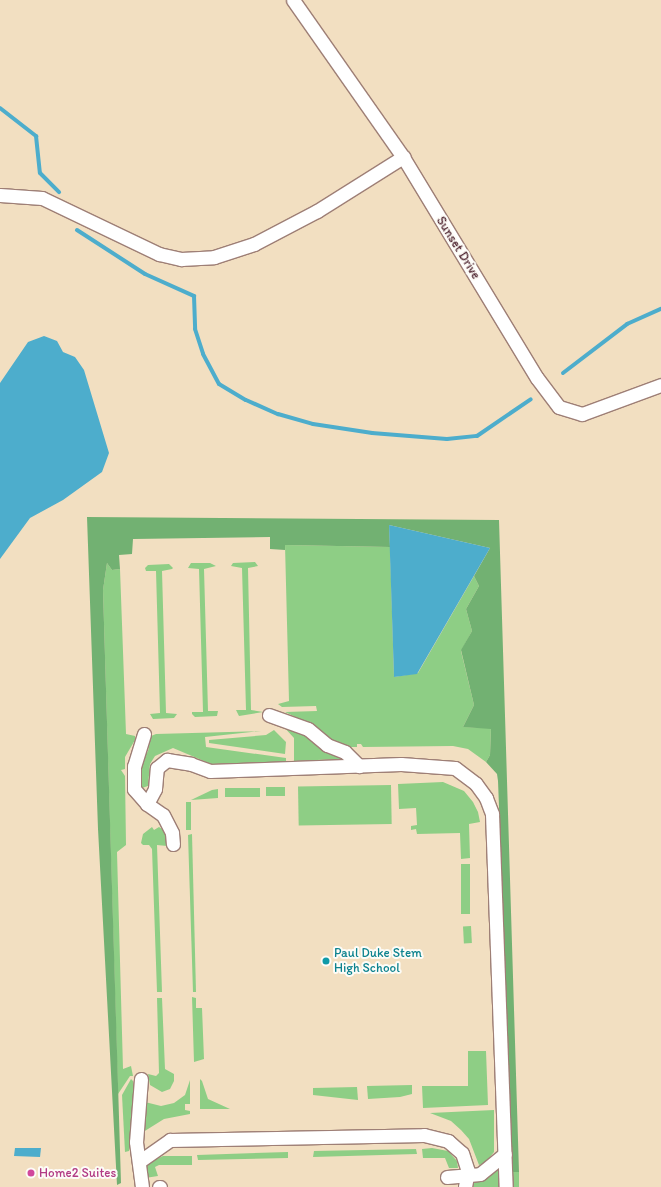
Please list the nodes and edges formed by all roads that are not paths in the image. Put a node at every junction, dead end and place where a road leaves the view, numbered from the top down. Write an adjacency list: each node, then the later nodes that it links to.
1 (293, 0): 2 (street, Sunset Drive)
2 (403, 157): 3 (street); 4 (street, Sunset Drive)
3 (0, 195)
4 (661, 385)
5 (269, 716): 7 (street)
6 (144, 734): 8 (street)
7 (359, 766): 8 (street); 11 (street)
8 (147, 804): 9 (street)
9 (173, 844)
10 (141, 1079): 12 (street)
11 (505, 1154): 14 (street); 16 (street)
12 (140, 1161): 14 (street); 15 (street)
13 (447, 1177): 14 (street)
14 (466, 1182)
15 (142, 1187)
16 (506, 1187)

